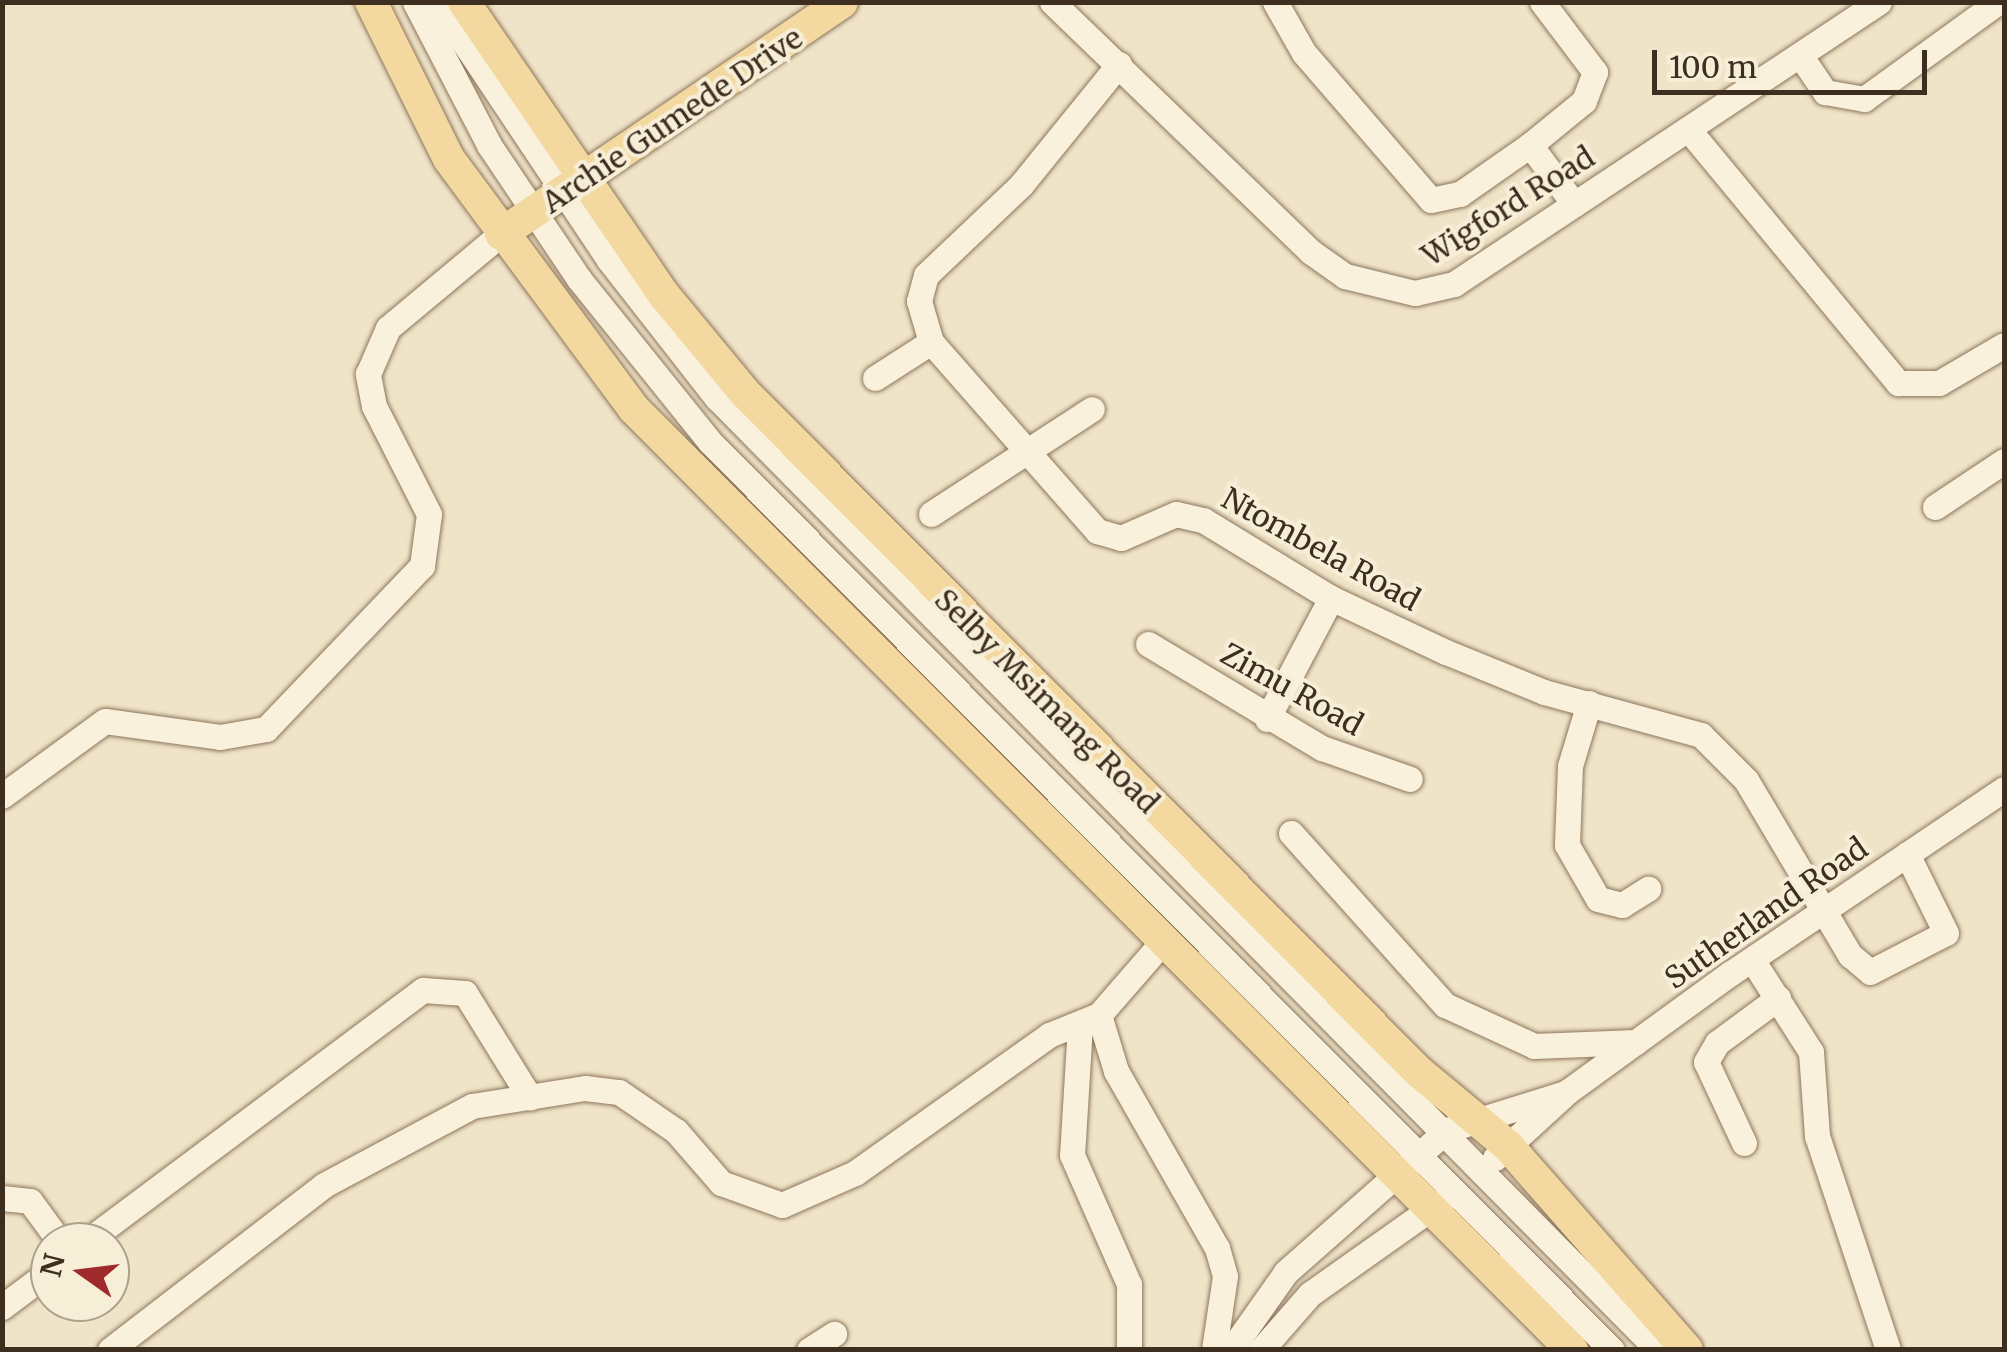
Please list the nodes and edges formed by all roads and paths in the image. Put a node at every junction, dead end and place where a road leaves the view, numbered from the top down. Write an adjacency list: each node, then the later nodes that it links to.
1 (371, 2): 18 (main road)
2 (415, 2): 17 (street)
3 (437, 2): 15 (street)
4 (464, 2): 15 (main road, Selby Msimang Road)
5 (842, 2): 15 (main road, Archie Gumede Drive)
6 (1052, 2): 12 (street, Wigford Road)
7 (1275, 2): 14 (street)
8 (1542, 2): 14 (street)
9 (1879, 2): 11 (street, Wigford Road)
10 (1998, 2): 11 (street)
11 (1800, 54): 13 (street, Wigford Road)
12 (1118, 64): 16 (street, Wigford Road); 19 (street)
13 (1688, 129): 16 (street, Wigford Road); 20 (street)
14 (1530, 145): 16 (street)
15 (574, 187): 17 (main road, Archie Gumede Drive); 45 (main road, Selby Msimang Road); 46 (street)
16 (1574, 204)
17 (535, 212): 18 (main road, Archie Gumede Drive); 49 (street)
18 (501, 234): 33 (street); 38 (main road)
19 (931, 342): 21 (street); 23 (street, Ntombela Road)
20 (2004, 345)
21 (876, 378)
22 (1092, 409): 23 (street)
23 (1024, 451): 26 (street); 27 (street, Ntombela Road)
24 (2004, 461): 25 (street)
25 (1934, 507)
26 (931, 514)
27 (1331, 598): 29 (street, Ntombela Road); 30 (street)
28 (1148, 644): 30 (street, Zimu Road)
29 (1589, 703): 36 (street); 37 (street, Ntombela Road)
30 (1267, 719): 31 (street, Zimu Road)
31 (1410, 779)
32 (2004, 789): 35 (street, Sutherland Road)
33 (2, 796)
34 (1290, 833): 42 (street)
35 (1908, 854): 37 (street, Sutherland Road); 37 (street, Ntombela Road)
36 (1648, 890)
37 (1826, 909): 39 (street, Sutherland Road)
38 (1166, 940): 41 (street); 49 (main road)
39 (1752, 961): 40 (street); 42 (street, Sutherland Road)
40 (1778, 998): 47 (street); 68 (street)
41 (1089, 1020): 44 (street); 60 (street); 61 (street)
42 (1641, 1041): 43 (street, Sutherland Road)
43 (1567, 1092): 45 (street); 48 (street)
44 (530, 1098): 54 (street); 58 (street)
45 (1478, 1116): 46 (street); 48 (main road, Selby Msimang Road)
46 (1447, 1130): 48 (street); 49 (street)
47 (1744, 1143)
48 (1496, 1156): 50 (street); 66 (street); 67 (main road, Selby Msimang Road)
49 (1407, 1166): 50 (street); 52 (main road); 62 (street)
50 (1455, 1190): 52 (street); 65 (street)
51 (2, 1198): 53 (street)
52 (1428, 1212): 63 (street); 64 (main road)
53 (46, 1222)
54 (113, 1222)
55 (30, 1286): 56 (street)
56 (2, 1307)
57 (834, 1334): 59 (street)
58 (110, 1350)
59 (809, 1350)
60 (1129, 1350)
61 (1214, 1350)
62 (1231, 1350)
63 (1261, 1350)
64 (1572, 1350)
65 (1612, 1350)
66 (1658, 1350)
67 (1687, 1350)
68 (1888, 1350)

